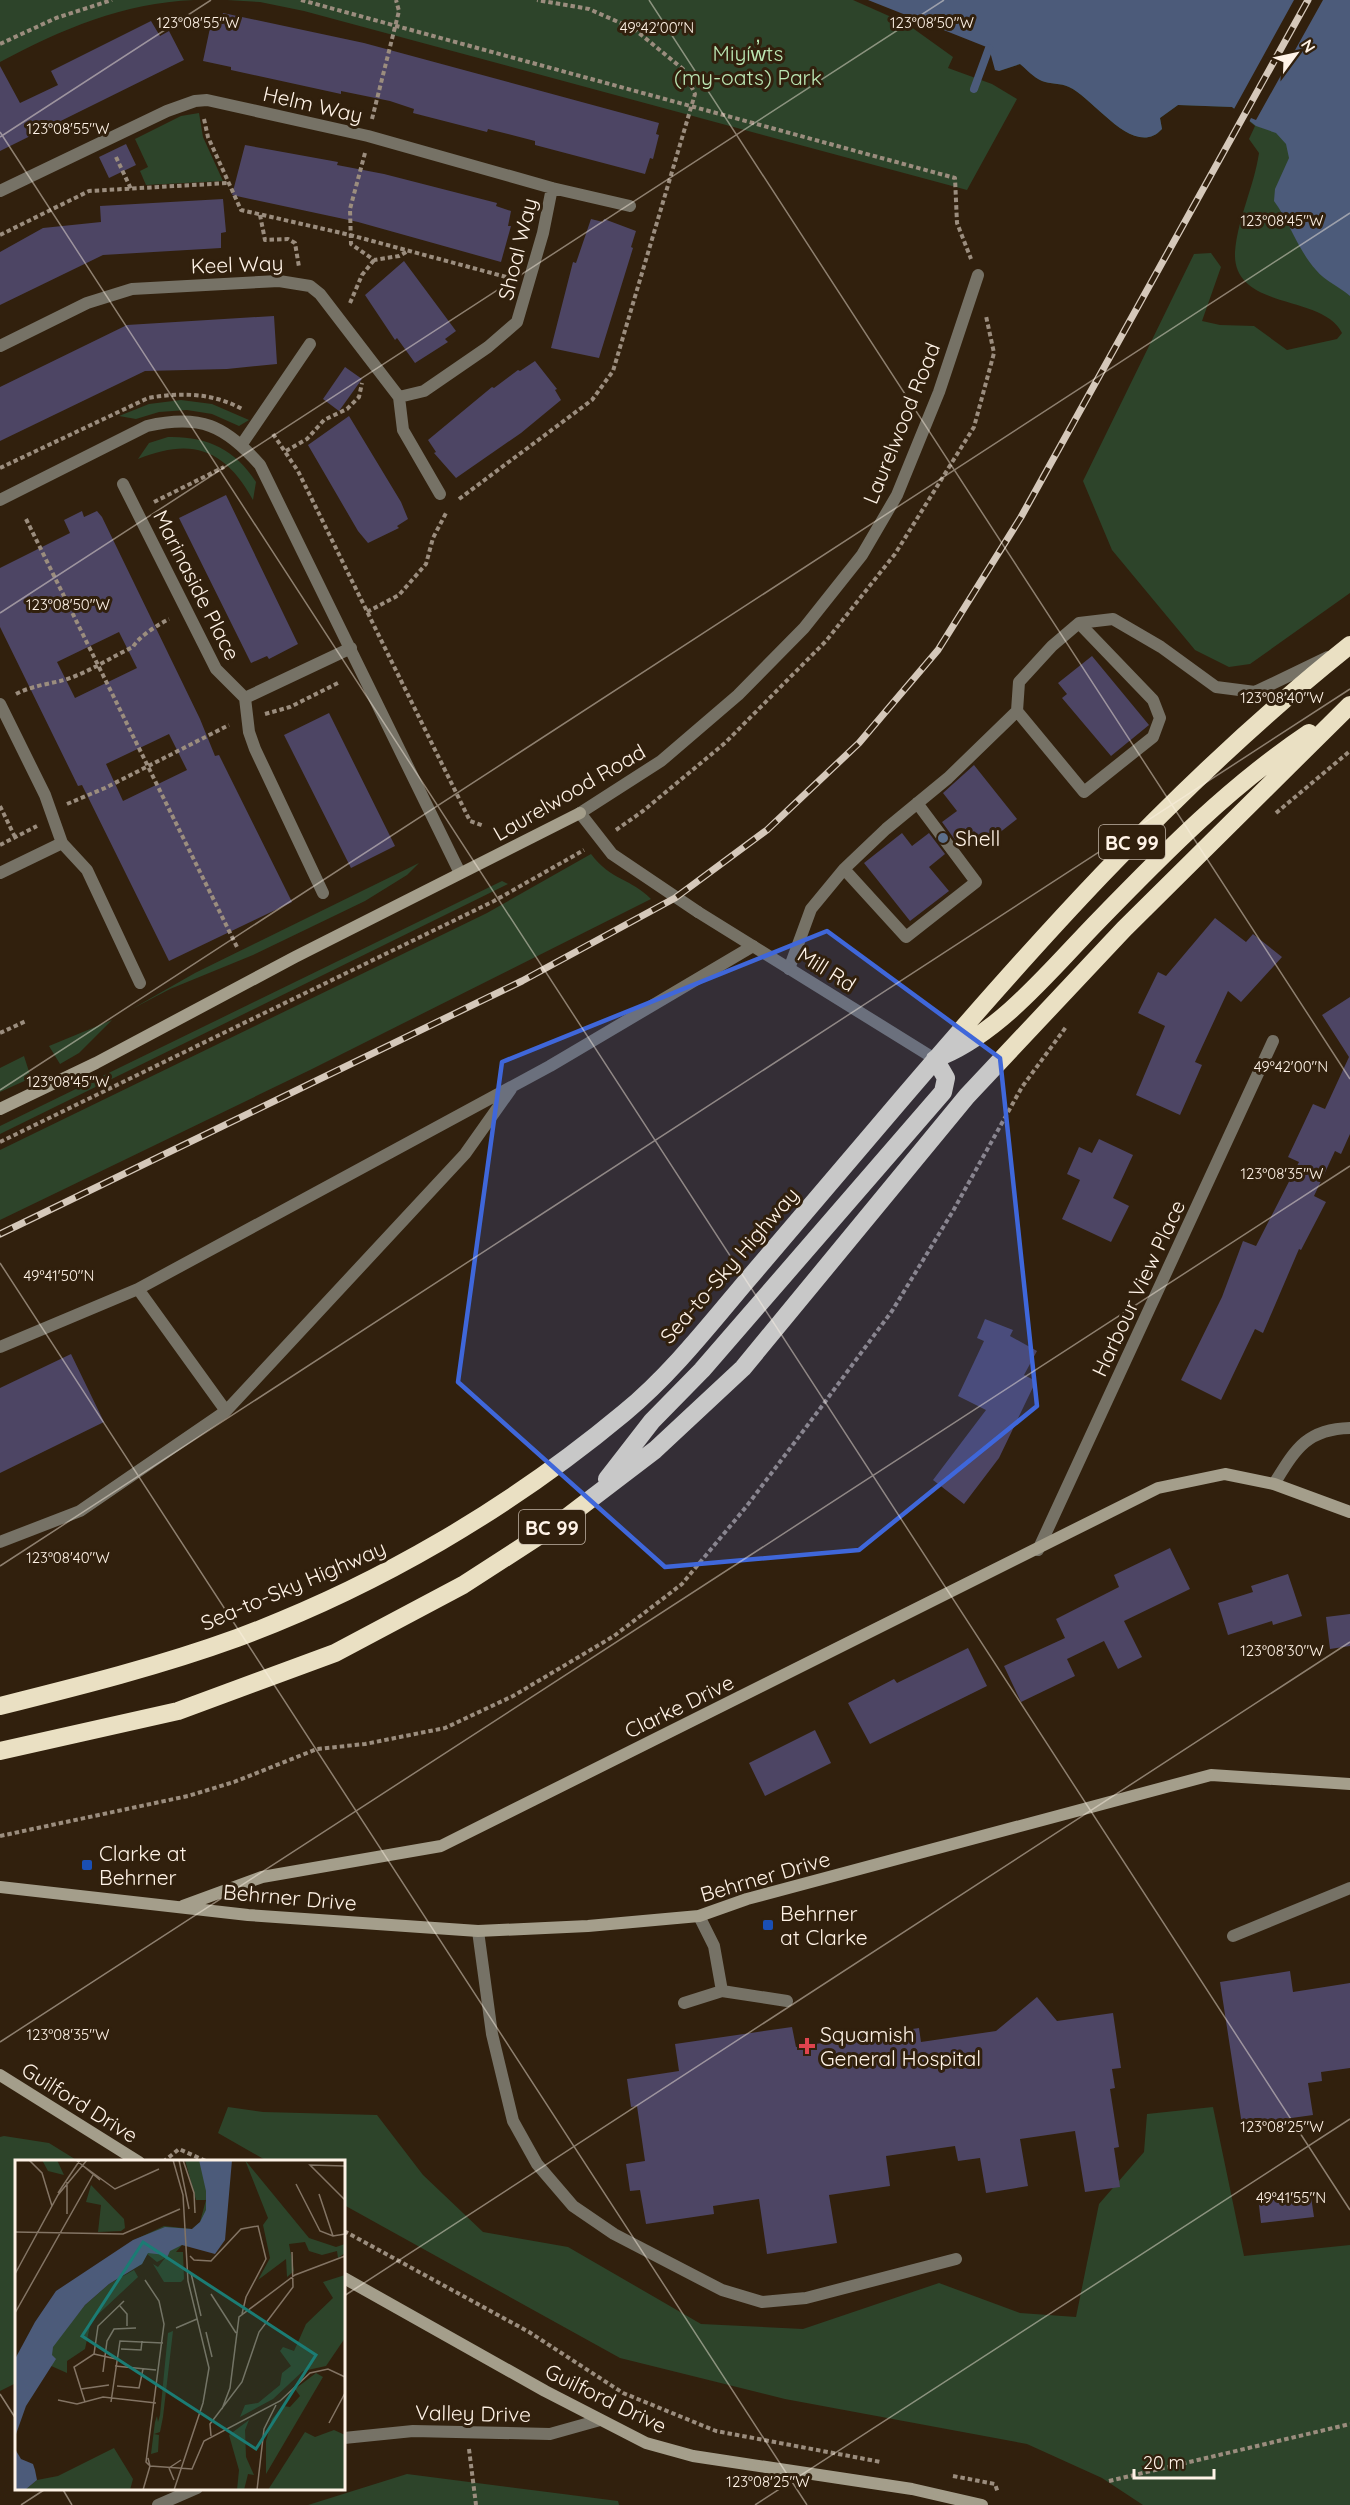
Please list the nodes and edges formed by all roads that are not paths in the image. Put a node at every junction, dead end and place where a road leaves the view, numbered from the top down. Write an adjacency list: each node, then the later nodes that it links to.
1 (552, 188): 2 (street, Helm Way); 3 (street, Helm Way); 7 (street, Shoal Way)
2 (0, 191)
3 (630, 206)
4 (978, 275): 20 (street, Laurelwood Road)
5 (310, 344): 8 (street)
6 (0, 346): 7 (street, Keel Way)
7 (399, 397): 10 (street)
8 (242, 444): 11 (street); 14 (street)
9 (123, 483): 15 (street, Marinaside Place)
10 (440, 494)
11 (0, 500)
12 (1079, 623): 13 (street); 18 (street); 18 (street)
13 (1348, 647): 30 (highway, Sea-to-Sky Highway / BC 99)
14 (351, 648): 15 (street); 24 (street)
15 (245, 698): 25 (street)
16 (0, 704): 21 (street)
17 (1350, 705): 30 (highway); 38 (highway, BC 99)
18 (1017, 711): 19 (street)
19 (917, 803): 22 (street); 22 (street)
20 (580, 813): 24 (street, Laurelwood Road); 26 (street, Mill Rd)
21 (62, 843): 23 (street); 28 (street)
22 (844, 869): 27 (street)
23 (0, 873)
24 (460, 873): 32 (street, Laurelwood Road)
25 (323, 893)
26 (753, 946): 27 (street, Mill Rd); 31 (street)
27 (789, 969): 30 (street, Mill Rd)
28 (140, 983)
29 (1273, 1041): 41 (street, Harbour View Place)
30 (935, 1059): 38 (highway); 42 (highway, Sea-to-Sky Highway / BC 99)
31 (514, 1086): 33 (street); 35 (street)
32 (0, 1108)
33 (138, 1289): 34 (street); 35 (street)
34 (0, 1347)
35 (226, 1411): 40 (street)
36 (1350, 1428): 37 (street)
37 (1274, 1484): 39 (street, Clarke Drive); 41 (street, Clarke Drive)
38 (595, 1496): 43 (highway, BC 99)
39 (1350, 1512)
40 (0, 1542)
41 (1038, 1550): 47 (street, Clarke Drive)
42 (0, 1706)
43 (0, 1751)
44 (1350, 1784): 48 (street, Behrner Drive)
45 (0, 1887): 47 (street, Clarke Drive)
46 (1350, 1888): 50 (street)
47 (179, 1907): 49 (street, Behrner Drive)
48 (699, 1916): 49 (street, Behrner Drive); 51 (street)
49 (478, 1931): 56 (street)
50 (1233, 1936)
51 (722, 1991): 52 (street); 53 (street)
52 (787, 2001)
53 (684, 2003)
54 (0, 2075): 55 (street, Guilford Drive)
55 (136, 2160)
56 (956, 2259)
57 (345, 2279): 58 (street, Guilford Drive)
58 (600, 2420): 59 (street, Valley Drive); 62 (street, Guilford Drive)
59 (345, 2438)
60 (193, 2490): 61 (street)
61 (159, 2505)
62 (982, 2505)

